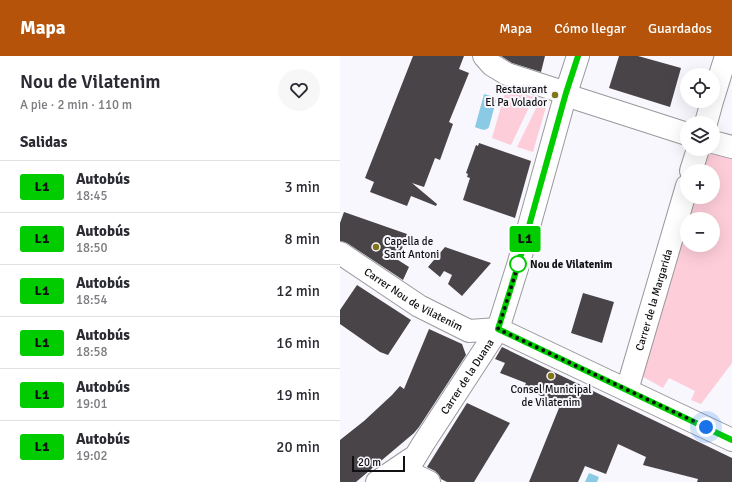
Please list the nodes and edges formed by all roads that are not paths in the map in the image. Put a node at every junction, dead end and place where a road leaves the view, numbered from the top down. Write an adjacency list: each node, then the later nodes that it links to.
1 (484, 56): 5 (street)
2 (578, 56): 5 (street, Carrer de la Duana)
3 (726, 56): 4 (street)
4 (720, 76)
5 (566, 93): 6 (street); 11 (street, Carrer de la Duana)
6 (680, 132)
7 (720, 144): 8 (street)
8 (732, 147)
9 (682, 204): 12 (street, Carrer de la Margarida)
10 (340, 253): 11 (street, Carrer Nou de Vilatenim)
11 (498, 329): 12 (street, Carrer Nou de Vilatenim); 14 (street, Carrer de la Duana)
12 (627, 390): 13 (street, Carrer Nou de Vilatenim)
13 (732, 440)
14 (407, 470): 15 (street); 16 (street)
15 (377, 482)
16 (429, 482)

